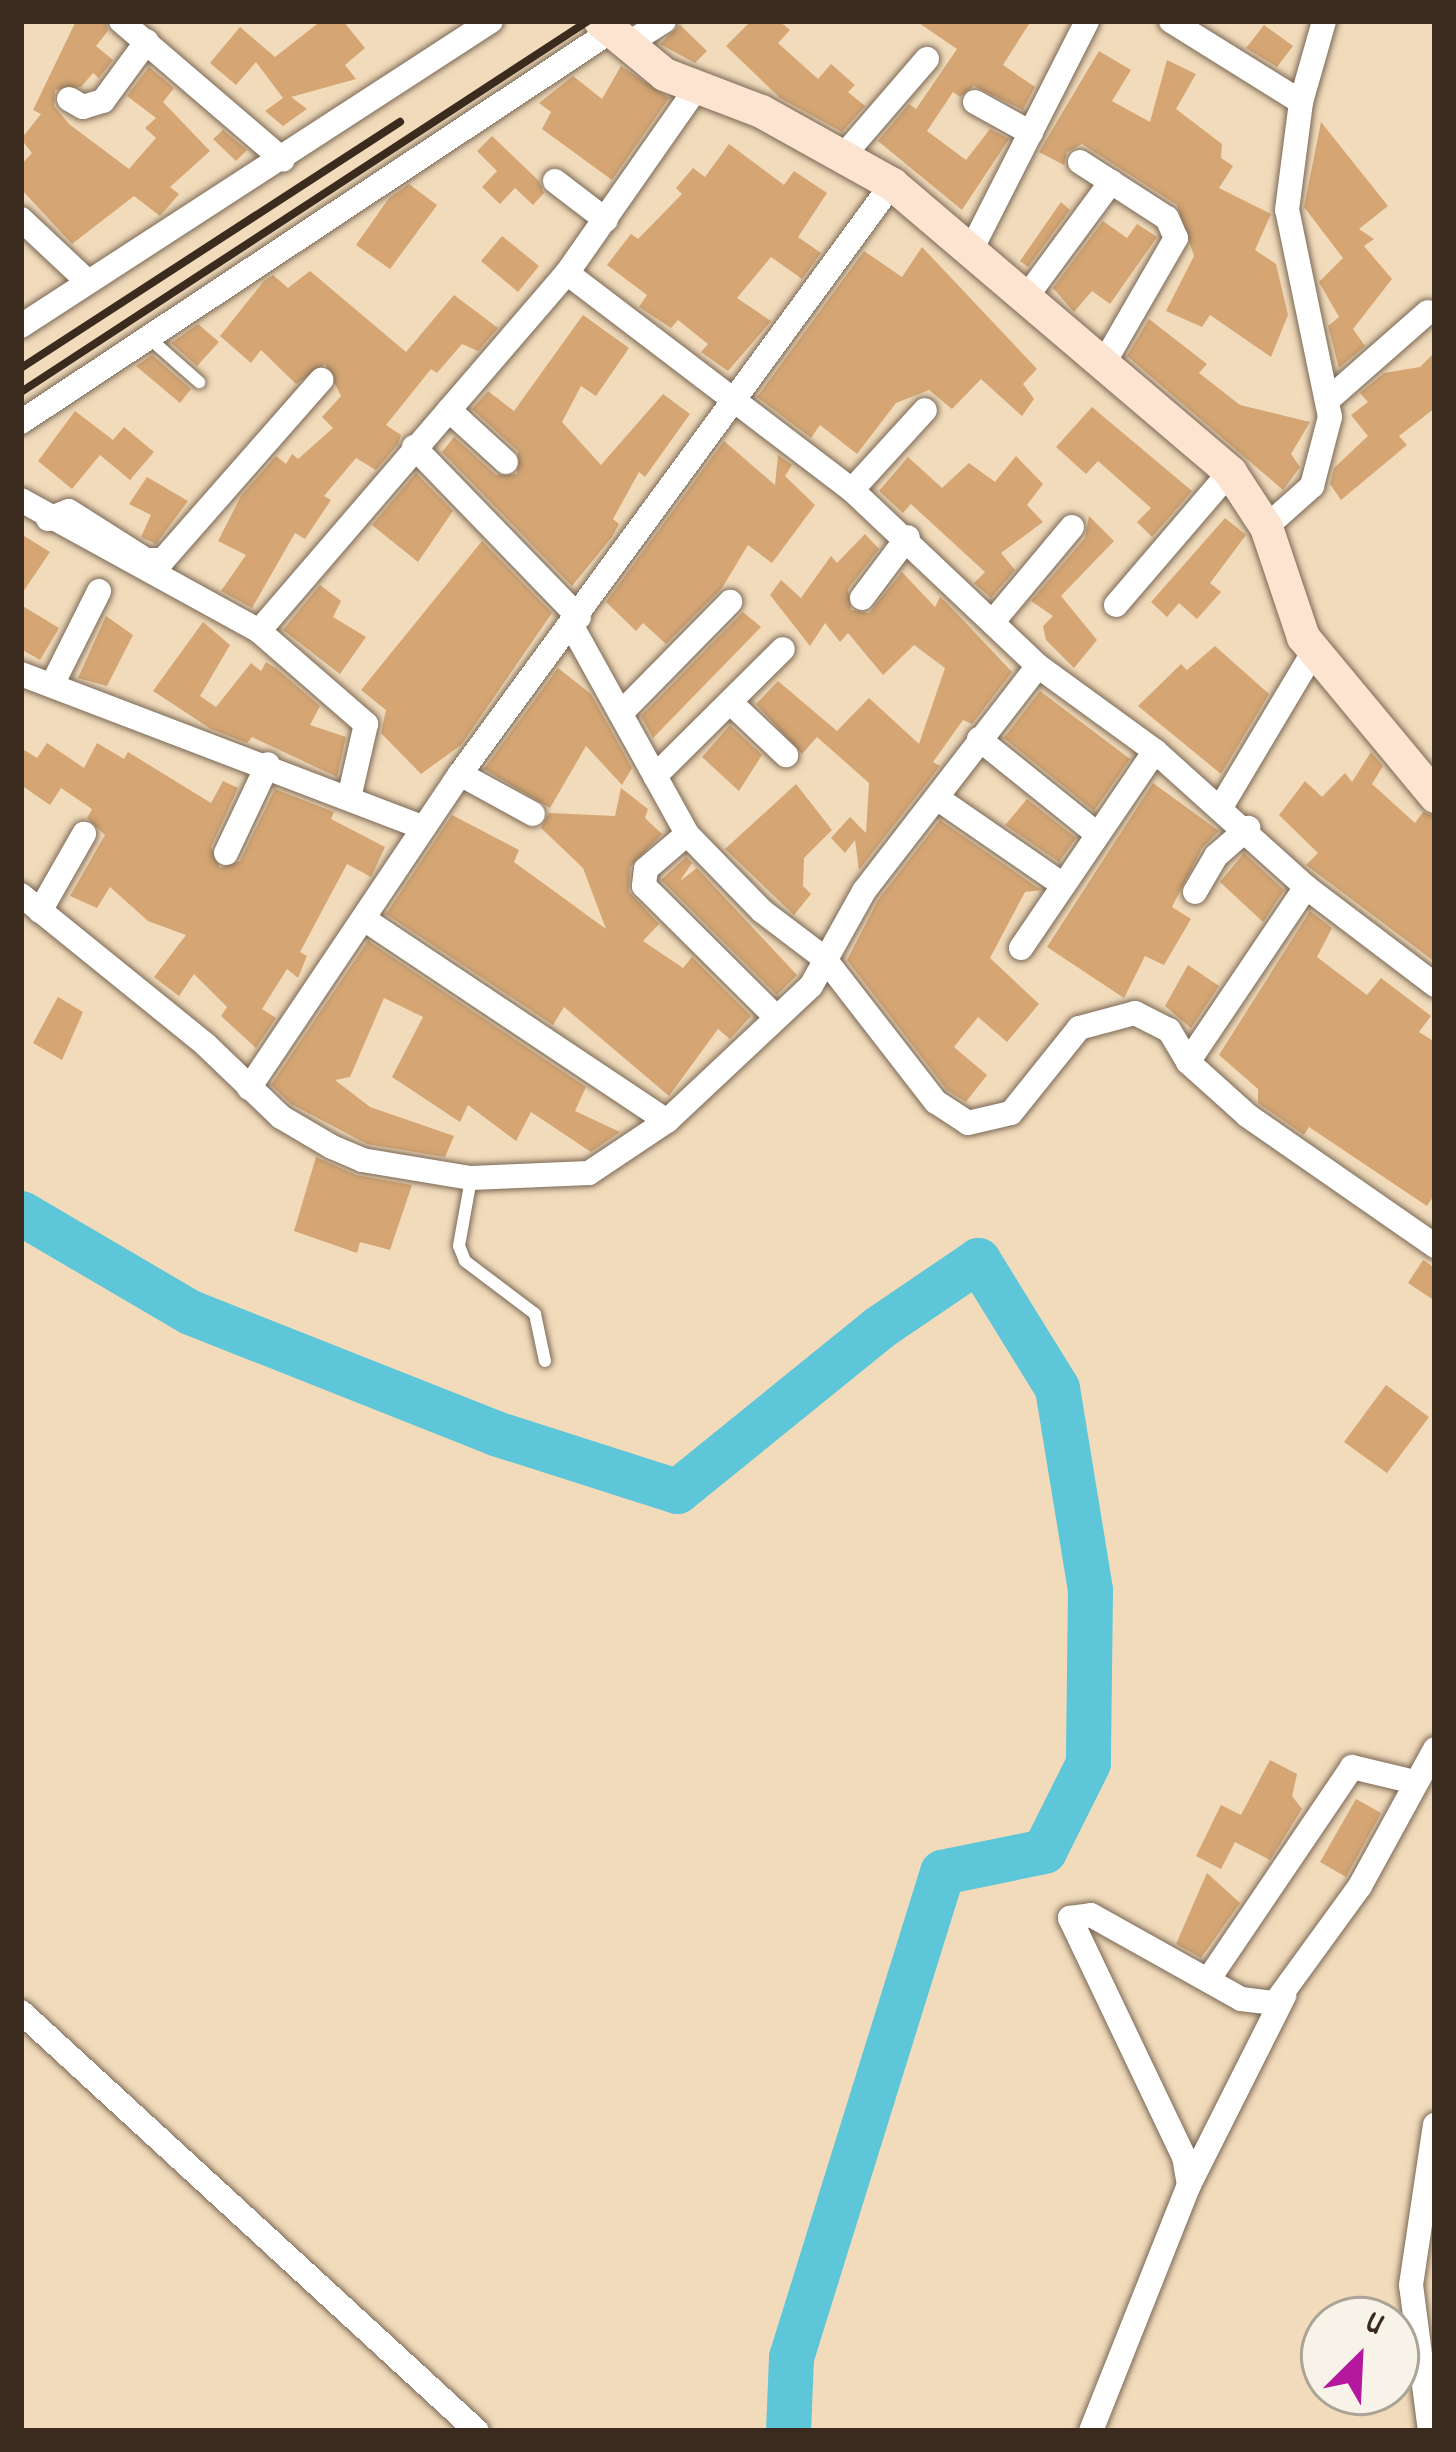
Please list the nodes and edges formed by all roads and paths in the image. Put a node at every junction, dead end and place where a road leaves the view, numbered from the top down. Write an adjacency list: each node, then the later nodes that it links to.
1 (121, 21): 8 (street)
2 (491, 21): 16 (street)
3 (664, 21): 7 (street)
4 (1087, 21): 14 (street)
5 (1171, 21): 13 (street)
6 (1324, 21): 13 (street)
7 (612, 32): 10 (street); 29 (street)
8 (147, 41): 11 (street); 16 (street)
9 (927, 59): 15 (street)
10 (696, 89): 15 (street); 22 (street)
11 (69, 99)
12 (975, 101): 14 (street)
13 (1301, 102): 33 (street)
14 (1031, 133): 23 (street)
15 (844, 155): 20 (street)
16 (283, 160): 25 (street)
17 (1080, 162): 19 (street)
18 (555, 181): 22 (street)
19 (1111, 182): 26 (street); 30 (street)
20 (892, 184): 23 (street); 34 (street)
21 (21, 219): 25 (street)
22 (606, 220): 24 (street)
23 (970, 252): 26 (street)
24 (567, 273): 34 (street); 35 (street)
25 (88, 282): 28 (street)
26 (1027, 296): 30 (street)
27 (1428, 313): 33 (street)
28 (21, 326)
29 (149, 338): 32 (lane); 37 (street)
30 (1102, 366): 40 (street)
31 (322, 380): 42 (street)
32 (199, 382)
33 (1330, 398): 44 (street)
34 (732, 405): 41 (street); 51 (street)
35 (449, 410): 38 (street); 39 (street)
36 (925, 410): 41 (street)
37 (21, 422)
38 (414, 447): 51 (street); 52 (street)
39 (506, 462)
40 (1230, 472): 44 (street); 49 (street)
41 (851, 490): 45 (street)
42 (31, 514): 52 (street)
43 (1072, 527): 50 (street)
44 (1266, 527): 54 (street)
45 (908, 537): 47 (street); 50 (street)
46 (98, 590): 57 (street)
47 (862, 598)
48 (730, 602): 59 (street)
49 (1116, 605)
50 (995, 619): 55 (street)
51 (576, 623): 59 (street); 64 (street)
52 (259, 631): 66 (street)
53 (783, 649): 58 (street)
54 (1314, 651): 67 (street); 69 (street)
55 (1038, 666): 60 (street); 61 (street)
56 (21, 674): 57 (street)
57 (52, 685): 63 (street)
58 (731, 703): 62 (street); 65 (street)
59 (623, 711): 65 (street)
60 (979, 739): 68 (street); 73 (street)
61 (1155, 751): 69 (street); 73 (street)
62 (786, 755)
63 (268, 764): 66 (street); 76 (street)
64 (460, 774): 70 (street); 72 (street)
65 (656, 776): 75 (street)
66 (350, 794): 72 (street)
67 (1435, 796)
68 (937, 798): 77 (street); 83 (street)
69 (1221, 808): 71 (street)
70 (533, 814)
71 (1248, 827): 78 (street); 79 (street)
72 (424, 828): 81 (street)
73 (1096, 833): 77 (street)
74 (84, 834): 80 (street)
75 (687, 834): 83 (street); 85 (street)
76 (226, 853)
77 (1063, 885): 82 (street)
78 (1306, 887): 84 (street); 86 (street)
79 (1195, 892)
80 (30, 903): 87 (street)
81 (364, 919): 87 (street); 88 (street)
82 (1021, 948)
83 (826, 960): 85 (street); 86 (street)
84 (1435, 985)
85 (777, 1018): 88 (street)
86 (1188, 1062): 90 (street)
87 (249, 1088): 89 (street)
88 (667, 1120): 89 (street)
89 (471, 1178): 91 (lane)
90 (1435, 1246)
91 (545, 1361)
92 (1435, 1749): 93 (street)
93 (1415, 1782): 94 (street); 95 (street)
94 (1208, 1980): 95 (street); 98 (street)
95 (1284, 1996): 98 (street)
96 (21, 2012): 99 (street)
97 (1435, 2125): 101 (street)
98 (1189, 2185): 100 (street)
99 (477, 2431)
100 (1091, 2431)
101 (1430, 2431)

